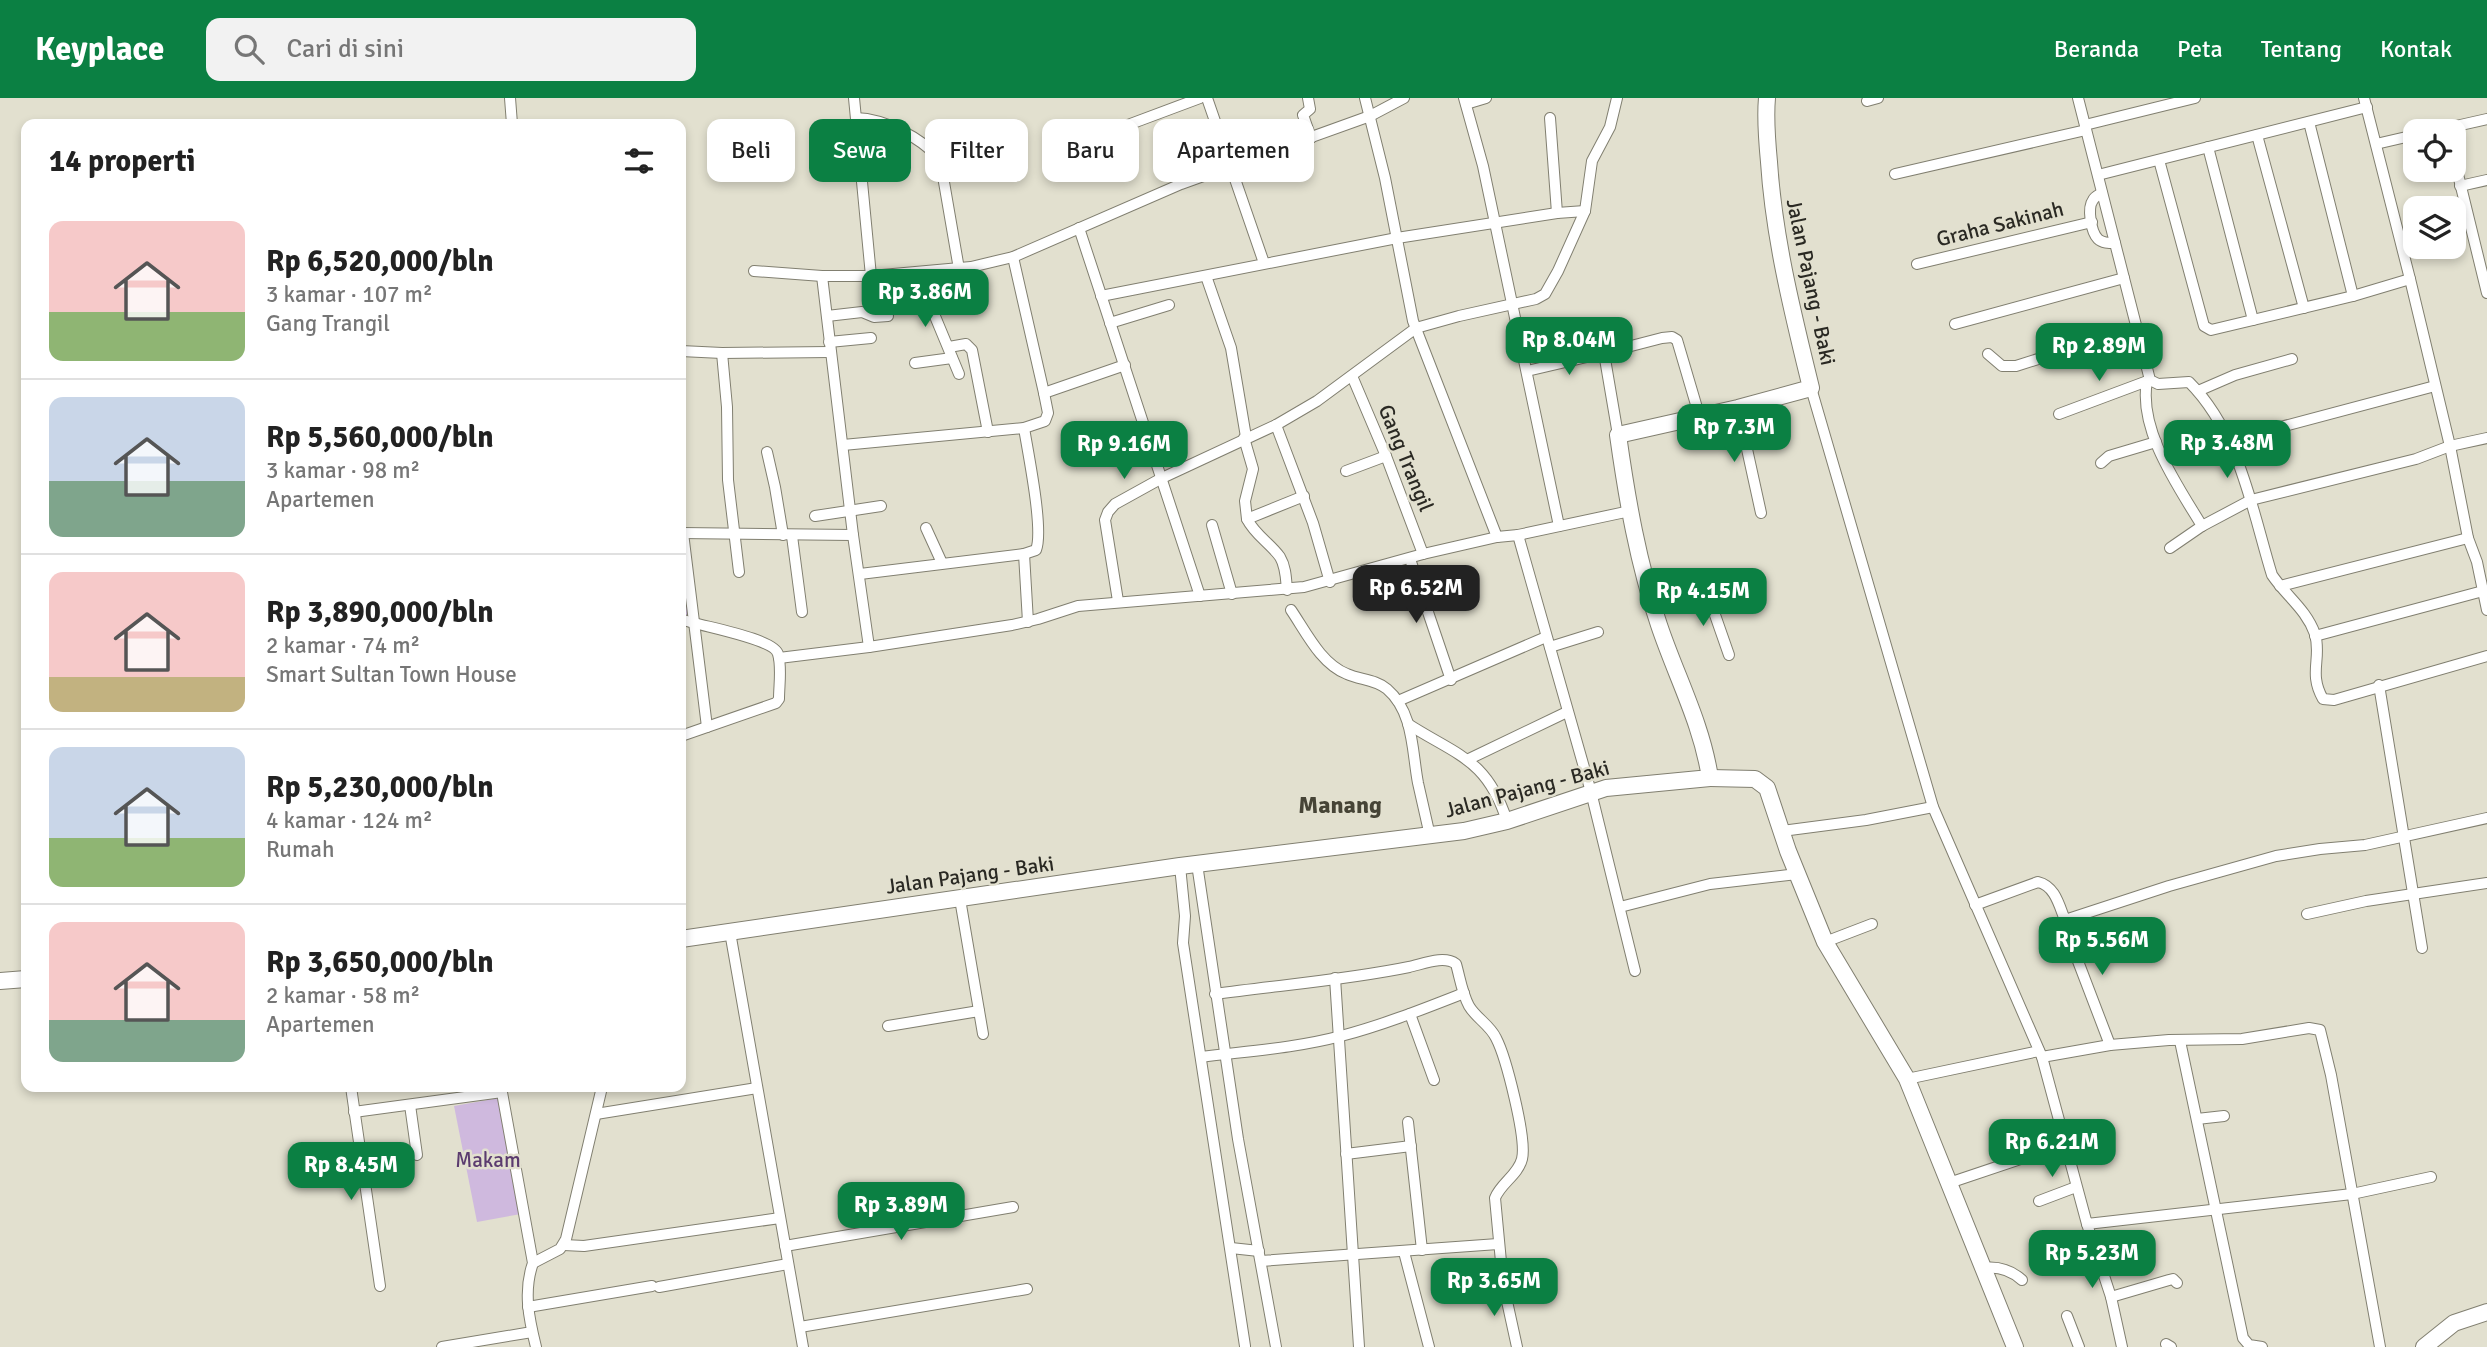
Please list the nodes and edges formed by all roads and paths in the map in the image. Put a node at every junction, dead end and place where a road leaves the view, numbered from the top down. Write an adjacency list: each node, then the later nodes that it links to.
1 (510, 98): 18 (street)
2 (855, 98): 16 (street)
3 (1200, 98): 22 (street)
4 (1207, 98): 19 (street)
5 (1308, 98): 20 (street)
6 (1365, 98): 15 (street)
7 (1404, 98): 15 (street)
8 (1486, 98): 13 (street)
9 (1617, 98): 40 (street)
10 (1767, 98): 90 (main road, Jalan Pajang - Baki)
11 (2078, 98): 25 (street)
12 (2195, 98): 25 (street)
13 (1465, 101): 43 (street)
14 (2365, 103): 23 (street); 29 (street)
15 (1370, 116): 27 (street); 46 (street)
16 (856, 118): 52 (street); 56 (street)
17 (1550, 118): 41 (street)
18 (512, 119)
19 (1214, 119)
20 (1303, 119)
21 (2487, 120): 24 (street)
22 (1139, 121)
23 (2309, 122): 26 (street); 62 (street)
24 (2466, 125)
25 (2085, 128): 32 (street); 33 (street)
26 (2257, 135): 30 (street); 66 (street)
27 (1314, 137)
28 (2403, 138): 29 (street)
29 (2376, 144): 59 (street)
30 (2208, 147): 31 (street); 70 (street)
31 (2159, 160): 33 (street); 70 (street)
32 (1895, 174)
33 (2098, 175): 39 (street)
34 (2487, 180): 38 (street)
35 (1187, 182): 44 (street)
36 (1235, 182): 50 (street)
37 (2459, 182): 38 (street)
38 (2460, 186): 47 (street)
39 (2102, 193): 42 (street, Graha Sakinah); 48 (street)
40 (1586, 211): 41 (street); 65 (street)
41 (1557, 213): 43 (street)
42 (2092, 222): 48 (street, Graha Sakinah); 51 (street, Graha Sakinah)
43 (1495, 224): 46 (street); 65 (street)
44 (1079, 228): 49 (street); 61 (street)
45 (2487, 237): 47 (street)
46 (1397, 238): 50 (street); 73 (street)
47 (2474, 241): 60 (street)
48 (2115, 243): 58 (street)
49 (1013, 257): 52 (street); 92 (street)
50 (1264, 263): 57 (street)
51 (1917, 264)
52 (959, 269): 54 (street)
53 (754, 271): 55 (street)
54 (917, 273): 56 (street); 63 (street)
55 (822, 276): 56 (street); 68 (street)
56 (871, 276)
57 (1206, 276): 61 (street); 99 (street)
58 (2123, 278): 72 (street); 74 (street)
59 (2410, 279): 62 (street); 89 (street)
60 (2487, 293)
61 (1101, 296): 71 (street)
62 (2353, 296): 66 (street)
63 (930, 304): 67 (street); 77 (street)
64 (1169, 305): 71 (street)
65 (1511, 305): 73 (street); 85 (street)
66 (2304, 308): 70 (street)
67 (960, 309)
68 (827, 316): 69 (street); 76 (street)
69 (888, 316)
70 (2253, 320)
71 (1110, 323): 84 (street)
72 (1955, 324)
73 (1415, 325): 87 (street); 128 (street)
74 (2136, 332): 81 (street); 88 (street)
75 (872, 338): 76 (street)
76 (829, 347): 78 (street); 104 (street)
77 (951, 352): 83 (street); 86 (street); 98 (street)
78 (722, 353): 80 (street); 124 (street)
79 (1604, 353): 85 (street); 95 (street); 100 (street)
80 (686, 354)
81 (1988, 354)
82 (2292, 359): 91 (street)
83 (915, 363)
84 (1125, 365): 92 (street); 110 (street)
85 (1527, 370): 120 (street)
86 (959, 374)
87 (1352, 376): 96 (street); 107 (street, Gang Trangil)
88 (2149, 381): 91 (street); 94 (street); 103 (street)
89 (2435, 386): 102 (street); 105 (street)
90 (1811, 388): 93 (main road, Jalan Pajang - Baki); 169 (street)
91 (2198, 391): 102 (street)
92 (1044, 393): 97 (street)
93 (1738, 408): 95 (main road, Jalan Pajang - Baki); 116 (street)
94 (2059, 414)
95 (1700, 418): 100 (main road, Jalan Pajang - Baki)
96 (1276, 425): 99 (street); 111 (street)
97 (1024, 428): 98 (street); 131 (street)
98 (988, 432): 104 (street)
99 (1245, 434): 110 (street); 118 (street)
100 (1618, 435): 114 (main road)
101 (2487, 438): 105 (street)
102 (2228, 441): 112 (street)
103 (2156, 442): 108 (street); 121 (street)
104 (844, 445): 115 (street)
105 (2450, 446): 112 (street); 129 (street)
106 (767, 452): 125 (street)
107 (1386, 456): 109 (street); 132 (street, Gang Trangil)
108 (2101, 463)
109 (1346, 471)
110 (1162, 478): 143 (street); 145 (street)
111 (1304, 496): 118 (street); 138 (street)
112 (2251, 500): 121 (street); 139 (street)
113 (881, 506): 115 (street)
114 (1630, 511): 120 (street); 144 (main road)
115 (851, 512): 117 (street); 126 (street)
116 (1761, 513)
117 (815, 516)
118 (1247, 519): 140 (street)
119 (1212, 525): 142 (street)
120 (1559, 526): 127 (street)
121 (2202, 526): 130 (street)
122 (926, 528): 135 (street)
123 (686, 533): 124 (street)
124 (734, 535): 125 (street); 136 (street)
125 (787, 535): 126 (street); 148 (street)
126 (853, 535): 137 (street)
127 (1518, 535): 128 (street); 154 (street)
128 (1497, 537): 132 (street)
129 (2468, 538): 139 (street); 141 (street)
130 (2170, 548)
131 (1024, 554): 135 (street); 150 (street)
132 (1423, 554): 133 (street)
133 (1410, 559): 138 (street); 159 (street)
134 (686, 563): 151 (street)
135 (942, 563): 137 (street)
136 (739, 572)
137 (860, 574): 155 (street)
138 (1330, 582): 140 (street)
139 (2280, 586): 153 (street)
140 (1287, 590): 142 (street)
141 (2483, 591): 147 (street); 153 (street)
142 (1232, 594): 143 (street)
143 (1200, 596): 145 (street)
144 (1651, 596): 156 (street); 167 (main road)
145 (1118, 601): 150 (street)
146 (1291, 610): 161 (street)
147 (2487, 610)
148 (802, 612)
149 (686, 622): 151 (street)
150 (1028, 622): 155 (street)
151 (694, 624): 158 (street); 164 (street)
152 (1598, 632): 154 (street)
153 (2315, 636): 160 (street)
154 (1548, 642): 159 (street); 162 (street)
155 (870, 647): 158 (street)
156 (1729, 655)
157 (2487, 656): 160 (street)
158 (779, 658): 164 (street)
159 (1451, 680): 161 (street)
160 (2379, 685): 174 (street)
161 (1398, 701): 163 (street)
162 (1567, 712): 166 (street); 168 (street)
163 (1409, 724): 166 (street); 173 (street)
164 (707, 727): 165 (street)
165 (686, 734)
166 (1469, 759): 171 (street)
167 (1710, 778): 168 (main road, Jalan Pajang - Baki); 172 (main road, Jalan Pajang - Baki)
168 (1591, 792): 171 (main road, Jalan Pajang - Baki); 181 (street)
169 (1933, 807): 172 (street); 180 (street)
170 (2487, 818): 174 (street)
171 (1507, 821): 173 (main road, Jalan Pajang - Baki)
172 (1782, 831): 176 (main road)
173 (1430, 836): 175 (main road, Jalan Pajang - Baki)
174 (2403, 836): 178 (street); 183 (street)
175 (1189, 865): 179 (main road, Jalan Pajang - Baki); 194 (street); 204 (street)
176 (1797, 874): 181 (street); 187 (main road)
177 (2487, 883): 178 (street)
178 (2413, 895): 182 (street); 188 (street)
179 (960, 899): 185 (main road, Jalan Pajang - Baki); 195 (street)
180 (1975, 905): 183 (street); 203 (street)
181 (1620, 907): 189 (street)
182 (2307, 914)
183 (2065, 920): 201 (street)
184 (1872, 924): 187 (street)
185 (730, 932): 186 (main road, Jalan Pajang - Baki); 207 (street)
186 (686, 938)
187 (1825, 942): 205 (main road)
188 (2422, 948)
189 (1635, 971)
190 (1335, 978): 193 (street); 194 (street); 199 (street)
191 (21, 979): 192 (main road)
192 (0, 981)
193 (1464, 993): 196 (street); 231 (street)
194 (1215, 994): 202 (street)
195 (979, 1011): 197 (street); 198 (street)
196 (1410, 1014): 199 (street); 206 (street)
197 (888, 1026)
198 (983, 1034)
199 (1338, 1037): 202 (street); 220 (street)
200 (2180, 1041): 201 (street); 216 (street); 225 (street)
201 (2110, 1045): 203 (street)
202 (1225, 1054): 204 (street); 237 (street)
203 (2041, 1054): 205 (street); 218 (street)
204 (1201, 1057): 234 (street)
205 (1907, 1079): 223 (main road)
206 (1434, 1080)
207 (757, 1088): 214 (street); 229 (street)
208 (352, 1092): 213 (street)
209 (490, 1092): 212 (street)
210 (502, 1092): 239 (street)
211 (601, 1092): 214 (street)
212 (410, 1105): 213 (street); 221 (street)
213 (354, 1112): 244 (street)
214 (596, 1114): 232 (street)
215 (2224, 1116): 216 (street)
216 (2197, 1119): 228 (street)
217 (1408, 1122): 219 (street)
218 (2065, 1144): 223 (street); 224 (street)
219 (1411, 1146): 220 (street); 235 (street)
220 (1346, 1154): 238 (street)
221 (417, 1155)
222 (2431, 1177): 225 (street)
223 (1949, 1183): 241 (main road)
224 (2076, 1187): 226 (street); 230 (street)
225 (2352, 1194): 228 (street); 264 (street)
226 (2039, 1201)
227 (1013, 1207): 233 (street)
228 (2215, 1208): 230 (street); 263 (street)
229 (780, 1218): 232 (street); 233 (street)
230 (2087, 1224): 246 (street)
231 (1498, 1244): 235 (street); 259 (street)
232 (564, 1245): 239 (street)
233 (785, 1246): 240 (street)
234 (1231, 1248): 237 (street); 252 (street)
235 (1422, 1250): 236 (street)
236 (1404, 1252): 238 (street); 258 (street)
237 (1260, 1256): 238 (street); 256 (street)
238 (1353, 1256): 257 (street)
239 (533, 1263): 247 (street)
240 (788, 1264): 247 (street); 250 (street)
241 (1983, 1268): 242 (street); 260 (main road)
242 (2022, 1280)
243 (2178, 1283): 246 (street)
244 (380, 1286)
245 (1027, 1289): 250 (street)
246 (2111, 1297): 262 (street)
247 (528, 1307): 251 (street)
248 (2487, 1312): 265 (main road)
249 (2067, 1315): 261 (street)
250 (800, 1327): 255 (street)
251 (532, 1332): 253 (street); 254 (street)
252 (1245, 1346)
253 (442, 1347)
254 (536, 1347)
255 (803, 1347)
256 (1276, 1347)
257 (1359, 1347)
258 (1429, 1347)
259 (1517, 1347)
260 (2015, 1347)
261 (2079, 1347)
262 (2122, 1347)
263 (2262, 1347)
264 (2380, 1347)
265 (2424, 1347)

